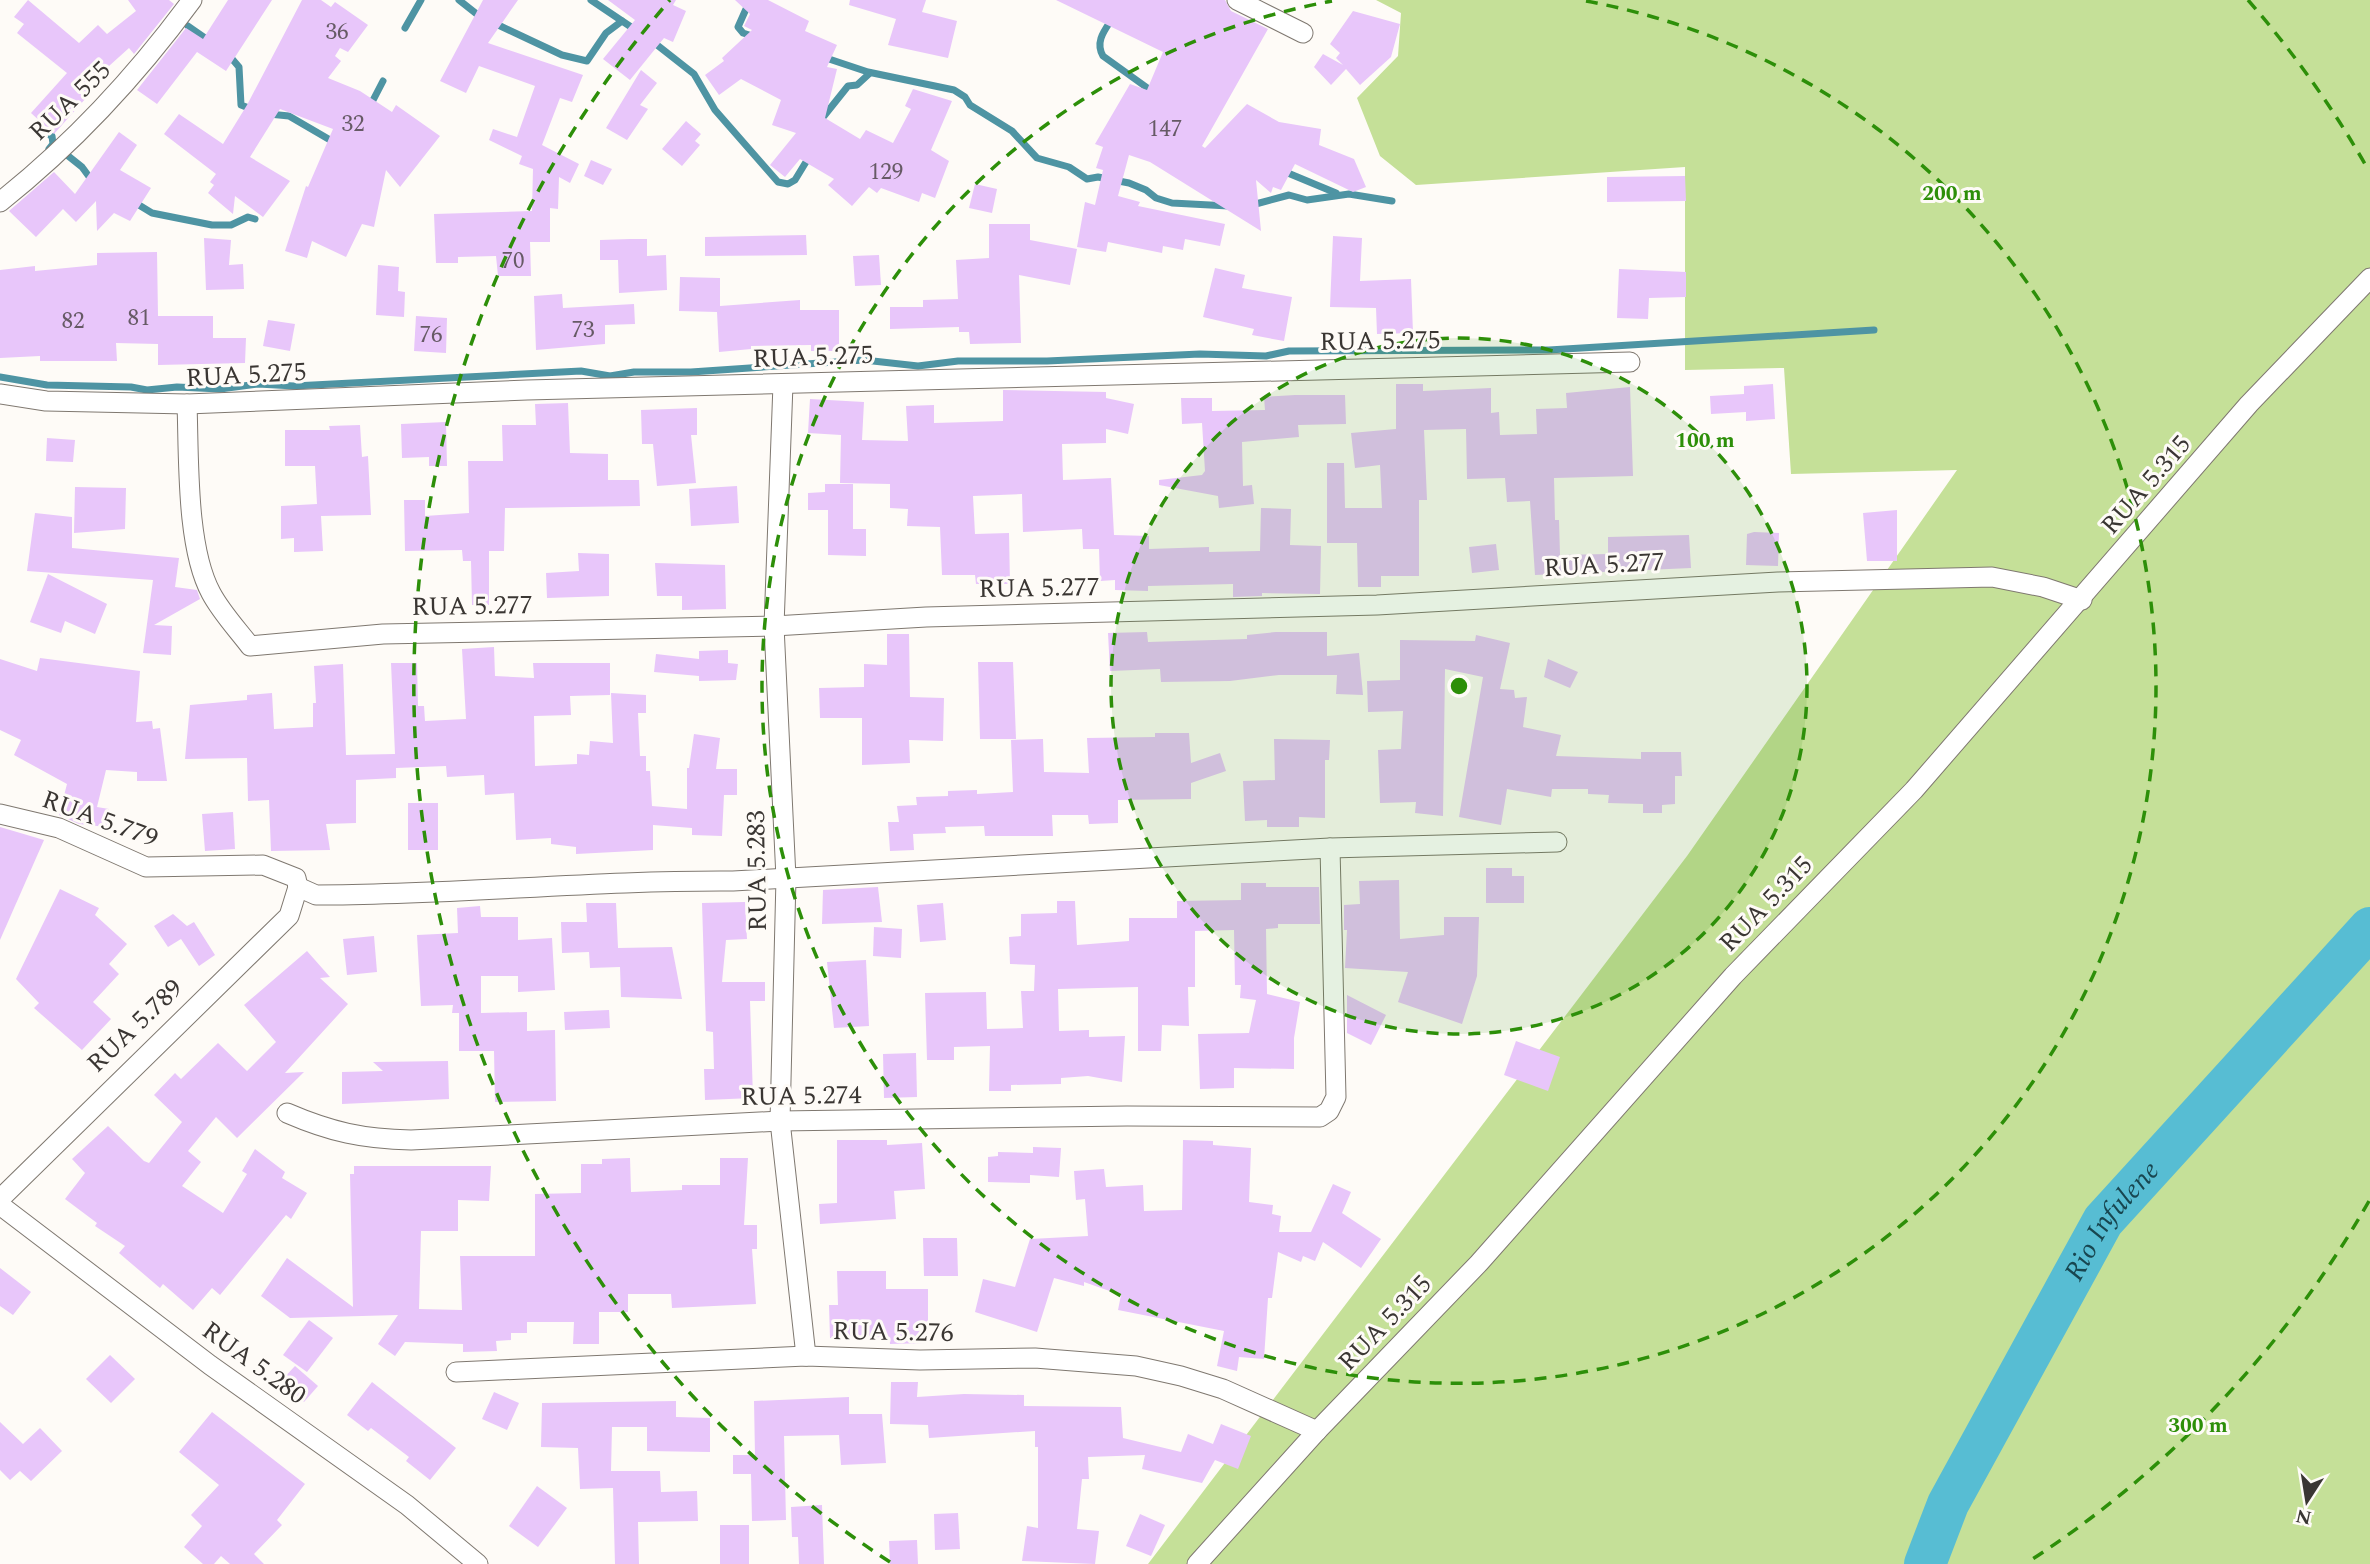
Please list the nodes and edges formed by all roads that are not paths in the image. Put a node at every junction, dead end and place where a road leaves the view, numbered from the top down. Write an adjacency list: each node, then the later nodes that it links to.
1 (192, 0): 4 (street, RUA 555)
2 (1237, 0): 3 (street)
3 (1303, 33)
4 (0, 202)
5 (2370, 278): 10 (street, RUA 5.315)
6 (1630, 362): 7 (street, RUA 5.275)
7 (783, 384): 9 (street, RUA 5.275); 11 (street, RUA 5.283)
8 (0, 394): 9 (street, RUA 5.275)
9 (187, 404): 11 (street, RUA 5.277)
10 (2082, 600): 11 (street, RUA 5.277); 23 (street, RUA 5.315)
11 (774, 626): 15 (street, RUA 5.283)
12 (0, 814): 16 (street, RUA 5.779)
13 (1557, 842): 14 (street)
14 (1331, 848): 15 (street); 18 (street, RUA 5.274)
15 (786, 878): 16 (street); 18 (street, RUA 5.283)
16 (298, 887): 19 (street, RUA 5.789)
17 (287, 1113): 18 (street, RUA 5.274)
18 (780, 1121): 21 (street, RUA 5.283)
19 (0, 1199)
20 (0, 1205): 24 (street, RUA 5.280)
21 (806, 1356): 22 (street, RUA 5.276); 23 (street, RUA 5.276)
22 (456, 1373)
23 (1317, 1432): 25 (street, RUA 5.315)
24 (478, 1564)
25 (1197, 1564)

